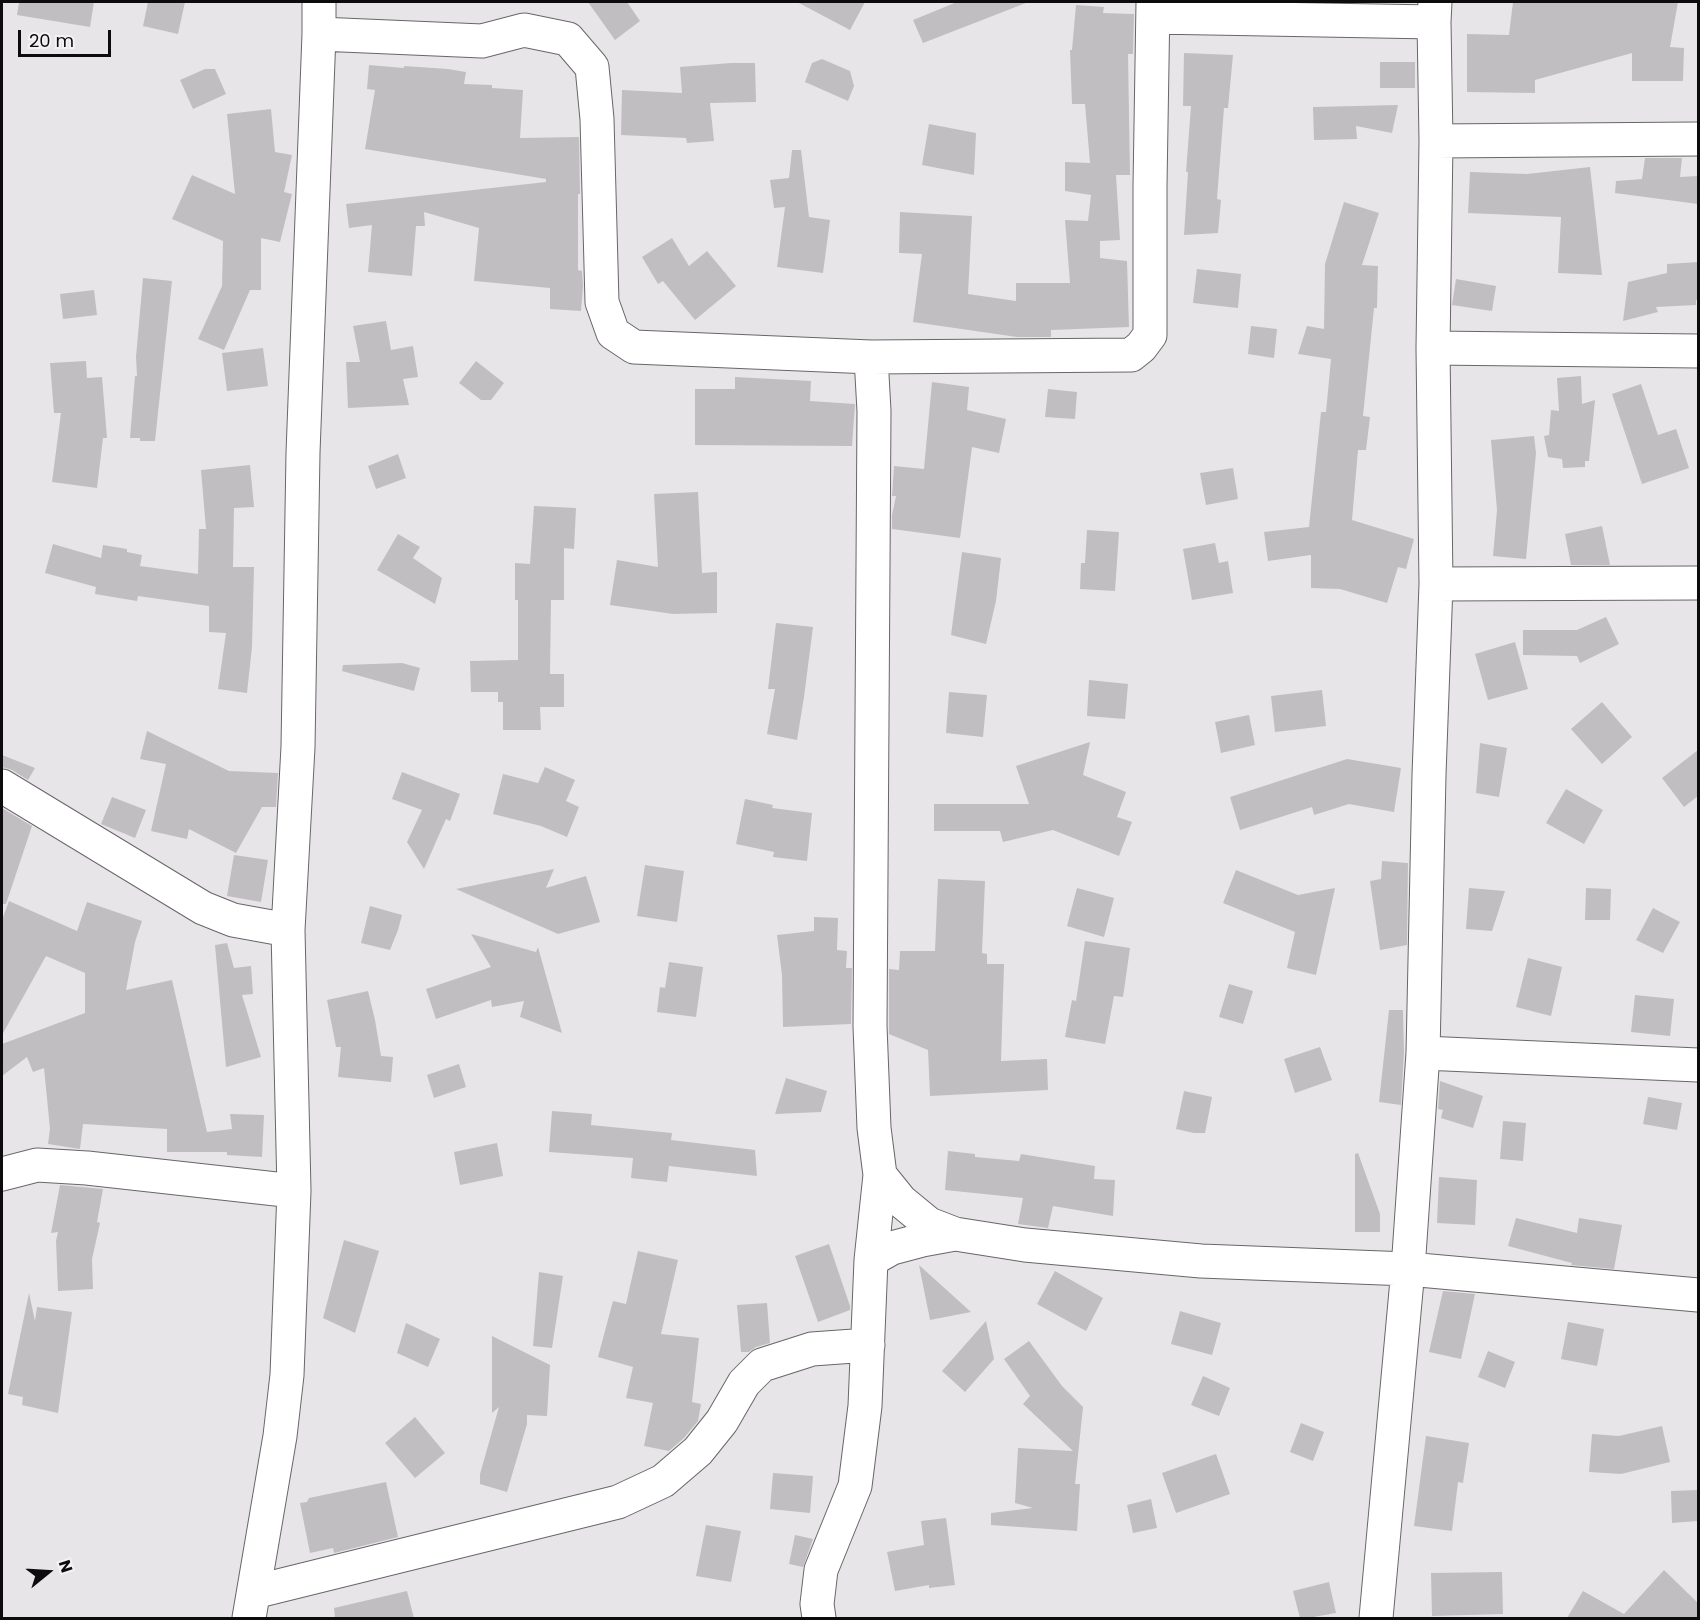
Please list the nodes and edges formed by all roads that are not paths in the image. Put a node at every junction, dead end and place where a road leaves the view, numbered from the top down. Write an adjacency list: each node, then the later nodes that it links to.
1 (319, 2): 4 (street)
2 (1153, 9): 3 (street); 9 (street)
3 (1434, 12): 6 (street)
4 (319, 34): 9 (street); 13 (street)
5 (1698, 139): 6 (street)
6 (1436, 141): 7 (street)
7 (1433, 348): 8 (street); 11 (street)
8 (1698, 351)
9 (871, 357): 17 (street)
10 (1698, 583): 11 (street)
11 (1436, 585): 14 (street)
12 (2, 786): 13 (street)
13 (288, 930): 18 (street)
14 (1423, 1053): 15 (street); 21 (street)
15 (1698, 1065)
16 (2, 1174): 18 (street)
17 (880, 1175): 19 (street); 20 (street)
18 (294, 1191): 24 (street)
19 (955, 1234): 20 (street); 21 (street)
20 (871, 1260): 23 (street)
21 (1407, 1269): 22 (street); 26 (street)
22 (1698, 1295)
23 (868, 1345): 24 (street); 25 (street)
24 (251, 1605)
25 (819, 1618)
26 (1376, 1618)

